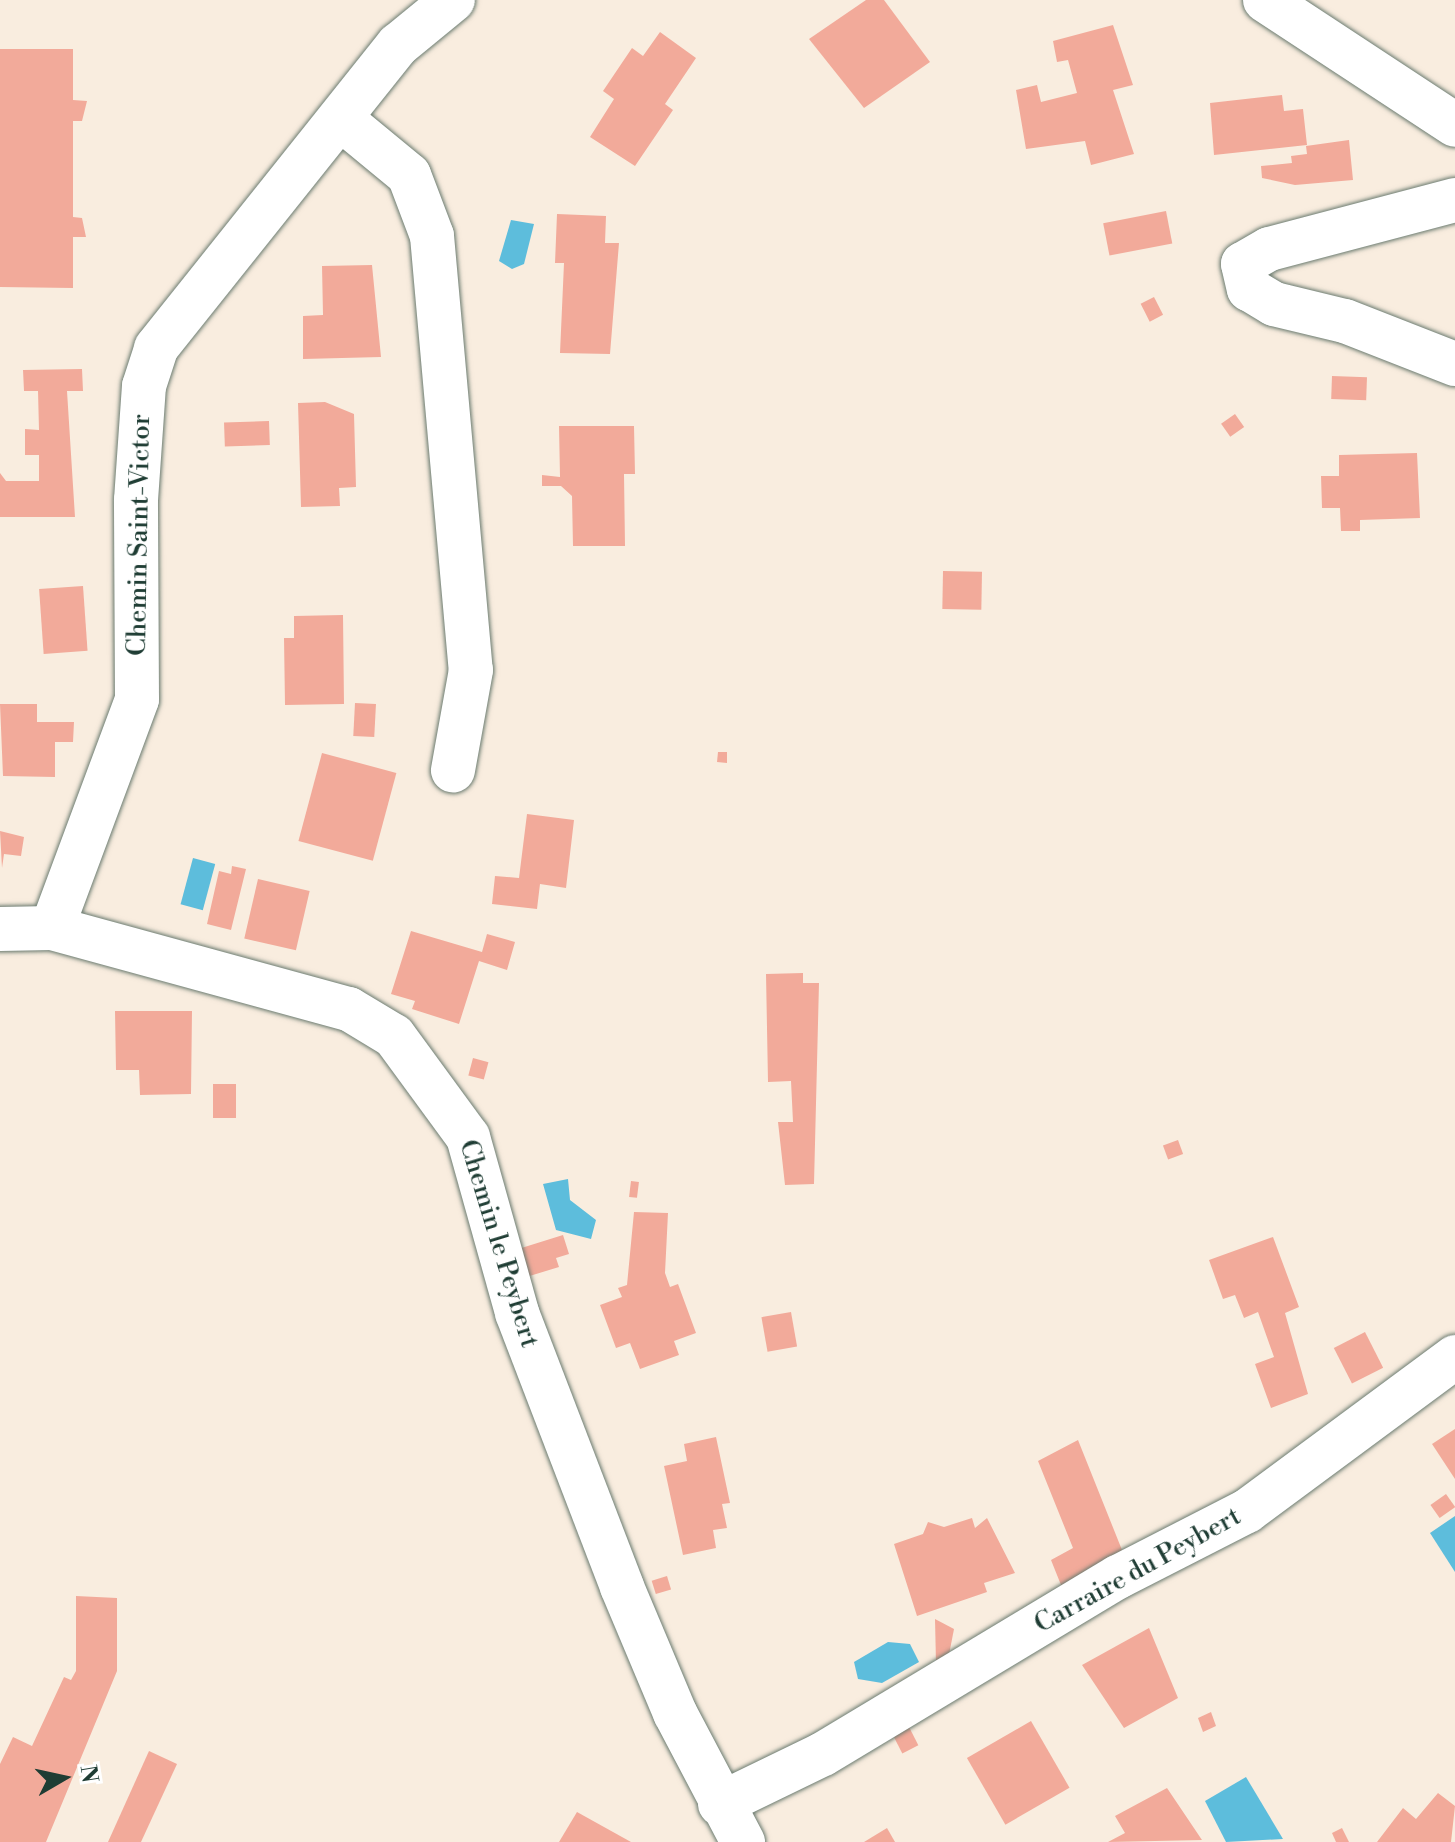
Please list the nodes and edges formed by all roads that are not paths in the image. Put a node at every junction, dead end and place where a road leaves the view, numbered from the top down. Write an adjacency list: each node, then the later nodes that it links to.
1 (453, 0): 3 (street, Chemin Saint-Victor)
2 (1265, 0): 4 (street)
3 (341, 119): 7 (street); 8 (street, Chemin Saint-Victor)
4 (1455, 125)
5 (1455, 200): 6 (street)
6 (1455, 364)
7 (453, 770)
8 (52, 928): 9 (street, Chemin le Peybert); 11 (street, Chemin le Peybert)
9 (0, 929)
10 (1455, 1357): 11 (street, Carraire du Peybert)
11 (720, 1804): 12 (street, Chemin le Peybert)
12 (743, 1842)

